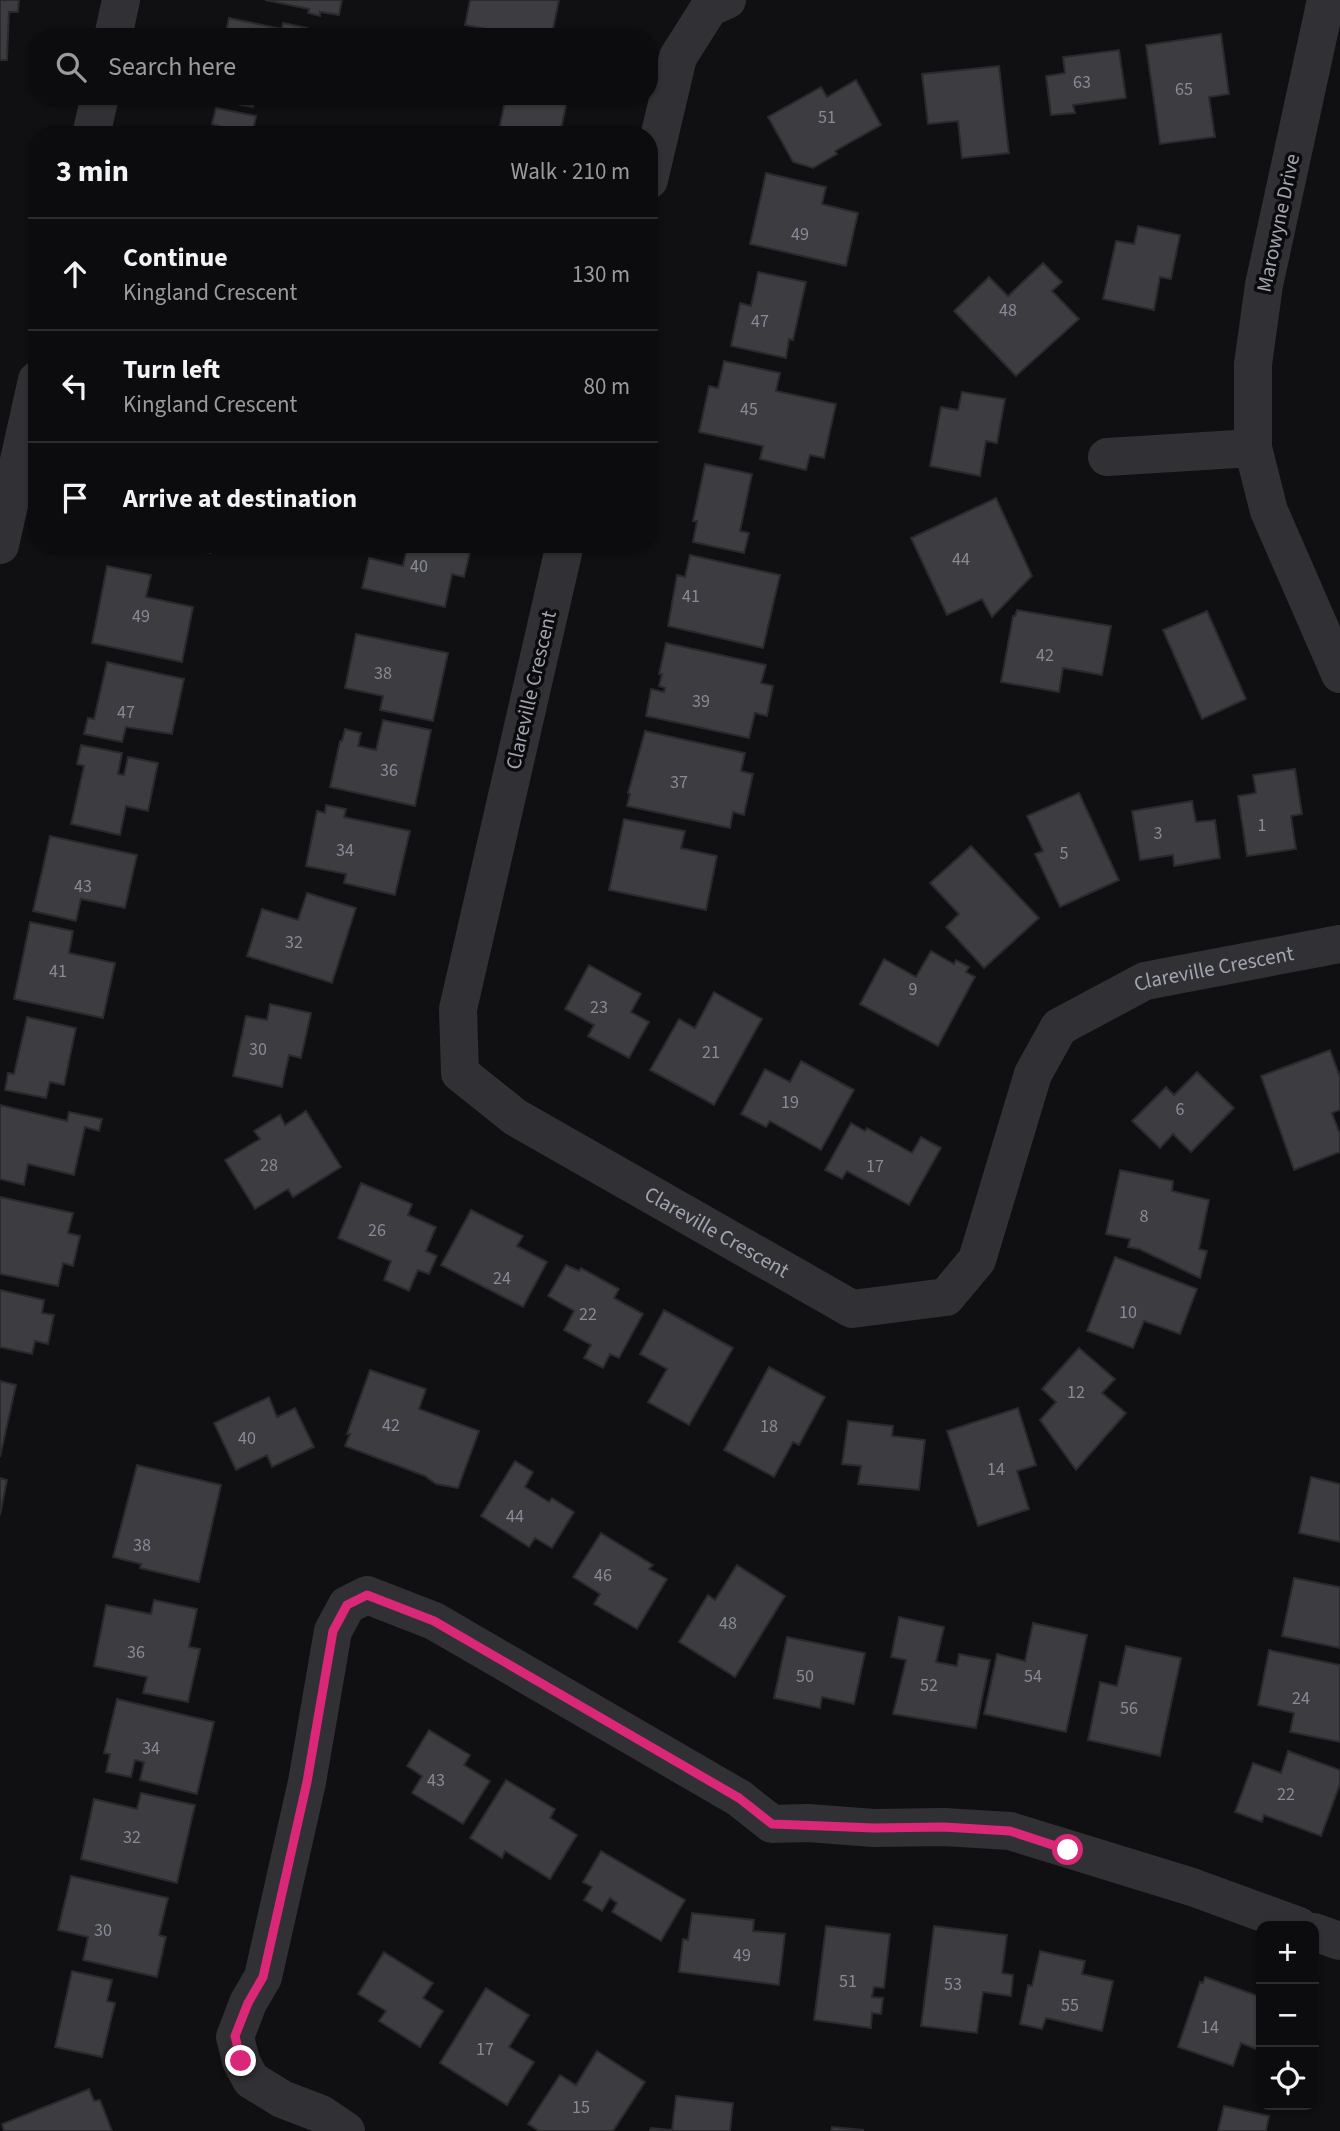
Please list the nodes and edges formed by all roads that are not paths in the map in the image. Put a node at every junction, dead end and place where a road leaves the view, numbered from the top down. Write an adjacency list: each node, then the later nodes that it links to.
1 (121, 0): 4 (street)
2 (727, 0): 7 (street)
3 (1326, 0): 9 (street, Marowyne Drive)
4 (115, 28)
5 (98, 105): 6 (street)
6 (93, 126)
7 (658, 142)
8 (28, 420): 11 (street)
9 (1253, 448): 10 (street); 13 (street, Marowyne Drive)
10 (1107, 457)
11 (0, 545)
12 (563, 553): 14 (street, Clareville Crescent)
13 (1340, 674)
14 (1340, 944)
15 (1285, 1921): 18 (street)
16 (1319, 1933): 17 (street)
17 (1340, 1941)
18 (346, 2131)

